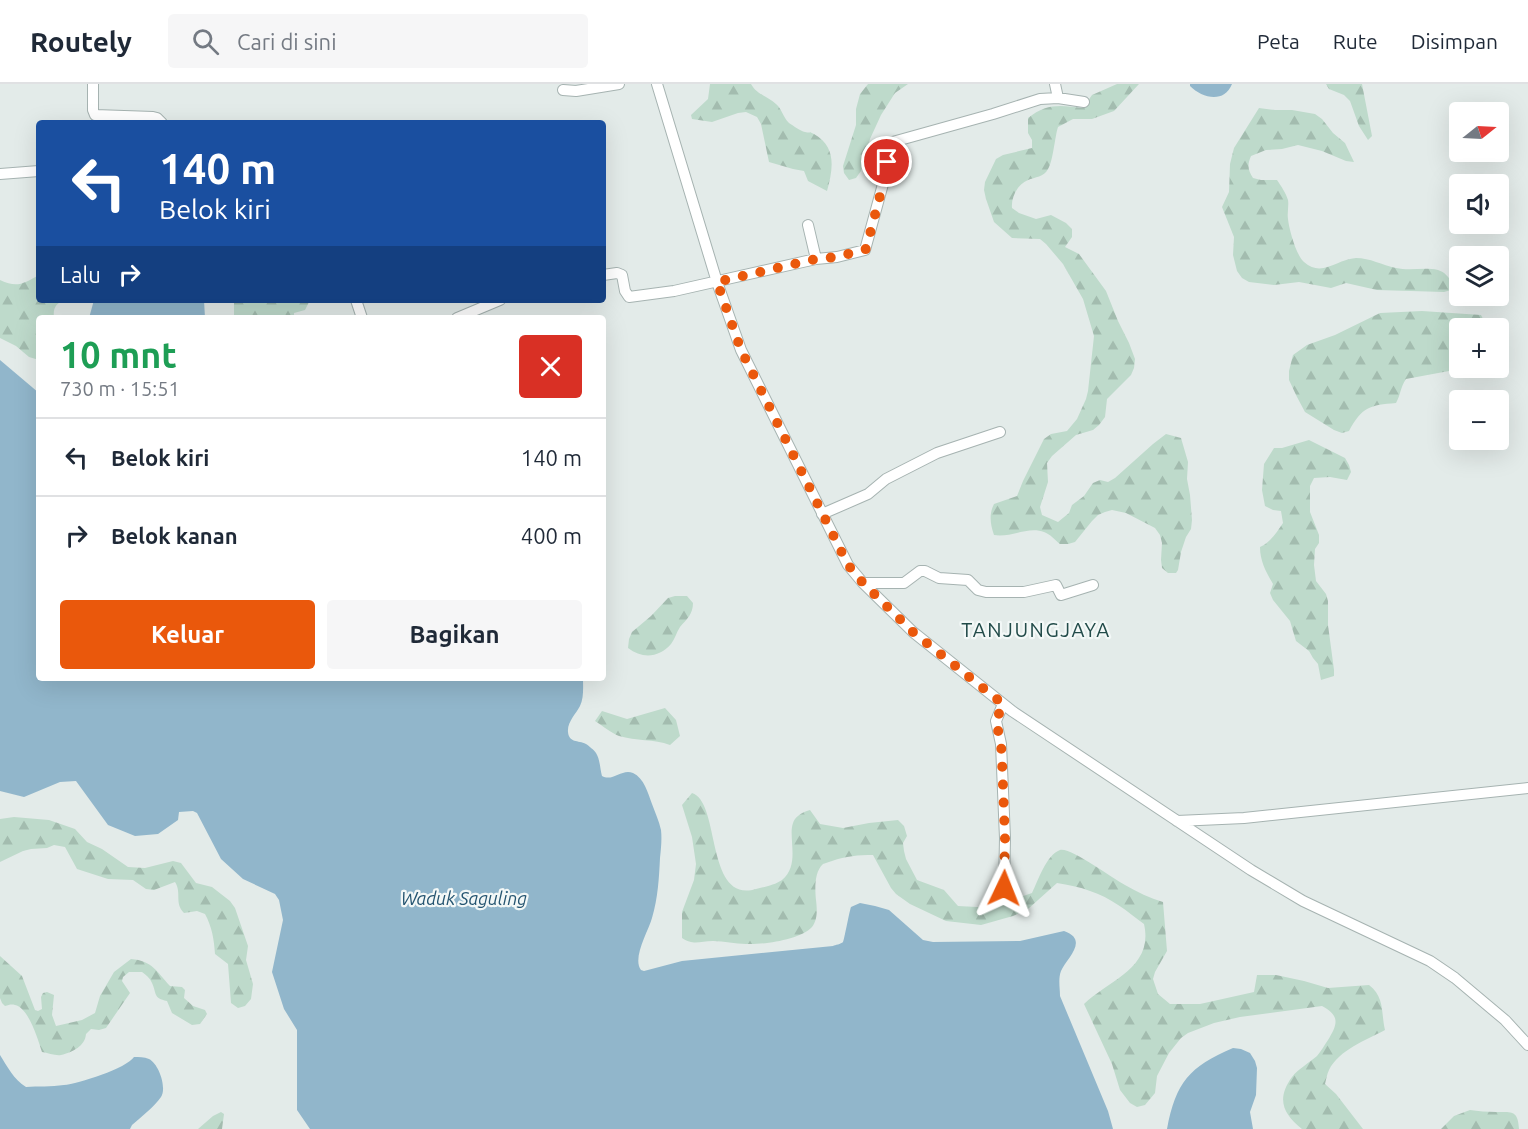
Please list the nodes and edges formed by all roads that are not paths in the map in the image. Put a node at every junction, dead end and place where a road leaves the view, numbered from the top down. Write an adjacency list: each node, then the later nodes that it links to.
1 (93, 84): 8 (street)
2 (619, 84): 5 (street)
3 (657, 84): 15 (street)
4 (1055, 84): 6 (street)
5 (563, 90)
6 (1058, 98): 7 (street); 13 (street)
7 (1084, 102)
8 (91, 118): 9 (street)
9 (159, 120)
10 (36, 171): 11 (street)
11 (0, 174)
12 (808, 225): 13 (street)
13 (816, 259): 15 (street)
14 (606, 275): 15 (street)
15 (717, 282): 19 (street)
16 (493, 303): 17 (street)
17 (464, 315)
18 (1000, 432): 19 (street)
19 (822, 514): 20 (street)
20 (863, 583): 21 (street); 22 (street)
21 (1093, 585)
22 (1003, 704): 24 (street); 25 (street)
23 (1528, 788): 24 (street)
24 (1177, 821): 26 (street)
25 (1004, 888)
26 (1528, 1044)

